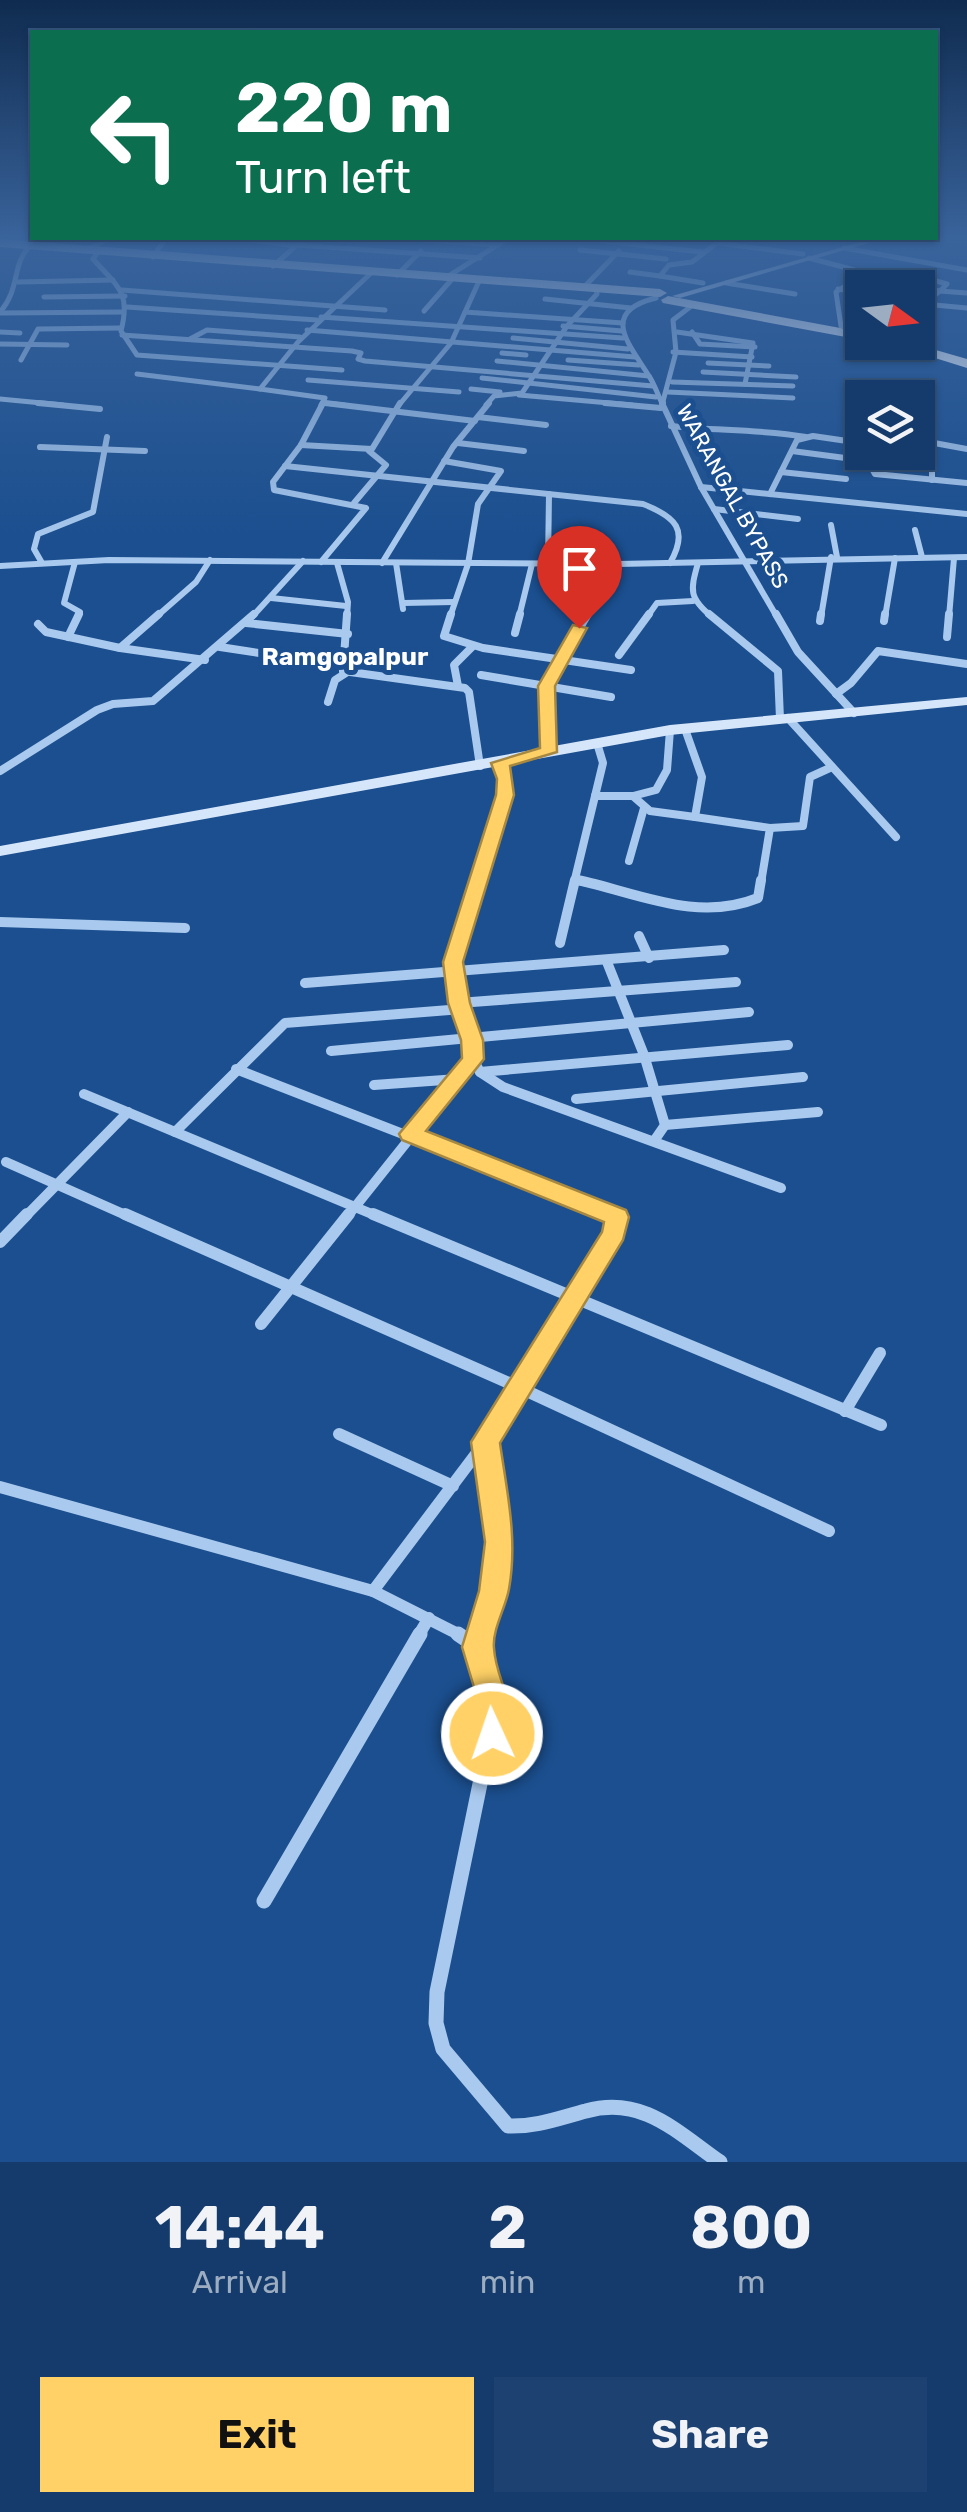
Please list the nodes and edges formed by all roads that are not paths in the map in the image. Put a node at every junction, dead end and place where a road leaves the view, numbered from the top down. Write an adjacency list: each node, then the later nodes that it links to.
1 (32, 337): 17 (street)
2 (125, 337): 32 (street)
3 (172, 337): 13 (street)
4 (193, 337): 13 (street)
5 (300, 337): 19 (street)
6 (383, 337): 15 (street)
7 (454, 337): 15 (street)
8 (560, 337): 14 (street)
9 (625, 337): 20 (street, WARANGAL BYPASS)
10 (676, 337): 23 (street)
11 (730, 337): 29 (street)
12 (513, 338): 14 (street)
13 (190, 339): 19 (street)
14 (556, 342): 20 (street); 25 (street)
15 (452, 343): 21 (street); 34 (street)
16 (0, 344): 17 (street)
17 (28, 344): 18 (street); 27 (street)
18 (67, 345)
19 (291, 346): 32 (street); 34 (street)
20 (628, 349): 26 (street, WARANGAL BYPASS)
21 (504, 350): 25 (street); 28 (street)
22 (935, 350): 30 (highway)
23 (673, 352): 29 (street); 47 (street)
24 (935, 353): 30 (highway)
25 (550, 355): 26 (street); 33 (street); 35 (street)
26 (634, 357): 33 (street, WARANGAL BYPASS)
27 (21, 360)
28 (497, 361): 35 (street); 38 (street)
29 (751, 361): 31 (street); 36 (street); 41 (street)
30 (967, 361)
31 (708, 363)
32 (278, 365): 37 (street); 53 (street)
33 (639, 365): 43 (street, WARANGAL BYPASS)
34 (430, 366): 38 (street); 52 (street)
35 (542, 366): 42 (street); 43 (street)
36 (769, 366)
37 (342, 370)
38 (488, 370): 42 (street)
39 (703, 372): 41 (street)
40 (137, 374): 53 (street)
41 (747, 374): 44 (street); 49 (street)
42 (535, 375): 48 (street); 50 (street)
43 (649, 376): 50 (street, WARANGAL BYPASS)
44 (796, 377)
45 (482, 378): 48 (street)
46 (308, 380): 52 (street)
47 (672, 382): 49 (street); 56 (street)
48 (529, 384): 58 (street); 59 (street)
49 (744, 384): 51 (street)
50 (653, 386): 59 (street, WARANGAL BYPASS)
51 (793, 386)
52 (413, 387): 55 (street); 65 (street)
53 (260, 389): 62 (street)
54 (471, 390): 57 (street)
55 (459, 392)
56 (668, 392): 60 (street); 63 (street)
57 (504, 394): 58 (street); 66 (street)
58 (520, 396): 63 (street)
59 (656, 397): 63 (street, WARANGAL BYPASS)
60 (794, 398)
61 (0, 399): 64 (street)
62 (325, 403): 65 (street); 74 (street)
63 (661, 408): 68 (street, WARANGAL BYPASS)
64 (100, 409)
65 (396, 411): 66 (street); 79 (street)
66 (476, 419): 67 (street); 72 (street)
67 (546, 425)
68 (671, 426): 69 (street); 93 (street, WARANGAL BYPASS)
69 (806, 436): 71 (street); 80 (street)
70 (107, 437): 76 (street)
71 (845, 441)
72 (458, 442): 81 (street); 83 (street)
73 (935, 443): 77 (street)
74 (301, 445): 79 (street); 84 (street)
75 (40, 447): 76 (street)
76 (103, 449): 78 (street); 118 (street)
77 (967, 449)
78 (145, 450)
79 (369, 450): 88 (street)
80 (792, 450): 82 (street); 87 (street)
81 (524, 451)
82 (845, 454)
83 (444, 461): 91 (street); 94 (street)
84 (285, 466): 88 (street); 97 (street)
85 (872, 470): 90 (street)
86 (932, 470): 90 (street)
87 (781, 472): 89 (street); 96 (street)
88 (378, 478): 91 (street); 97 (street)
89 (846, 480)
90 (932, 480): 92 (street)
91 (431, 483): 94 (street); 112 (street)
92 (967, 483)
93 (701, 487): 96 (street); 98 (street, WARANGAL BYPASS)
94 (488, 488): 95 (street); 119 (street)
95 (549, 494): 116 (street); 121 (street)
96 (770, 494): 99 (street)
97 (354, 503): 111 (street)
98 (714, 509): 100 (street); 113 (street, WARANGAL BYPASS)
99 (967, 514)
100 (798, 519)
101 (831, 526): 103 (street)
102 (916, 530): 104 (street)
103 (834, 557): 106 (street); 113 (street); 128 (street)
104 (922, 557): 106 (street); 107 (street)
105 (967, 557): 107 (street)
106 (895, 558): 129 (street)
107 (954, 558): 135 (street)
108 (210, 560): 109 (street); 110 (street); 138 (street)
109 (74, 562): 118 (street); 134 (street)
110 (303, 562): 111 (street); 124 (street)
111 (321, 562): 114 (street)
112 (382, 562): 114 (street); 115 (street)
113 (743, 562): 117 (street); 148 (street, WARANGAL BYPASS)
114 (336, 563): 127 (street)
115 (396, 563): 119 (street); 126 (street)
116 (670, 563): 117 (street); 122 (street)
117 (698, 563): 125 (street)
118 (42, 564): 123 (street)
119 (468, 564): 120 (street); 126 (street)
120 (532, 564): 121 (street); 132 (street)
121 (548, 564): 122 (street)
122 (618, 564): 141 (street)
123 (0, 566)
124 (271, 598): 127 (street); 130 (street)
125 (693, 601): 139 (street); 153 (street)
126 (454, 602): 136 (street)
127 (346, 606): 133 (street)
128 (820, 621)
129 (884, 621)
130 (246, 623): 133 (street); 137 (street)
131 (38, 624): 134 (street)
132 (515, 633)
133 (348, 634): 143 (street)
134 (68, 637): 138 (street)
135 (947, 637)
136 (473, 646): 141 (street); 146 (street)
137 (220, 647): 140 (street); 143 (street)
138 (120, 648): 140 (street)
139 (619, 654)
140 (205, 660): 160 (street)
141 (559, 660): 144 (street); 147 (street)
142 (967, 664): 148 (street)
143 (345, 669): 146 (street); 151 (street)
144 (631, 670)
145 (481, 675): 147 (street)
146 (458, 686): 158 (street)
147 (546, 686): 149 (street); 156 (street)
148 (836, 694): 152 (street, WARANGAL BYPASS)
149 (611, 697)
150 (967, 701): 152 (main road)
151 (328, 702)
152 (854, 713): 153 (main road)
153 (784, 719): 154 (main road); 159 (street)
154 (677, 730): 155 (main road); 162 (street); 164 (street)
155 (597, 743): 156 (main road); 161 (street)
156 (548, 752): 157 (main road)
157 (500, 763): 158 (main road); 177 (street)
158 (480, 766): 167 (main road)
159 (832, 767): 165 (street); 166 (street)
160 (0, 771)
161 (595, 796): 162 (street); 169 (street)
162 (634, 797): 163 (street)
163 (644, 808): 164 (street); 168 (street)
164 (695, 817): 165 (street)
165 (770, 828): 169 (street)
166 (896, 838)
167 (3, 854)
168 (629, 861)
169 (576, 880): 173 (street)
170 (0, 922): 171 (street)
171 (185, 928)
172 (639, 936): 175 (street)
173 (560, 943)
174 (724, 950): 175 (street)
175 (649, 958): 176 (street)
176 (606, 962): 177 (street); 180 (street)
177 (452, 974): 179 (street); 181 (street)
178 (736, 982): 180 (street)
179 (304, 983)
180 (620, 990): 181 (street); 183 (street)
181 (460, 1006): 184 (street); 189 (street)
182 (749, 1012): 183 (street)
183 (632, 1023): 184 (street); 187 (street)
184 (472, 1040): 186 (street); 188 (street)
185 (788, 1044): 187 (street)
186 (331, 1051)
187 (644, 1055): 190 (street); 194 (street)
188 (473, 1059): 190 (street); 192 (street)
189 (236, 1070): 200 (street); 201 (street)
190 (480, 1072): 202 (street)
191 (803, 1078): 194 (street)
192 (458, 1079): 193 (street); 201 (street)
193 (374, 1086)
194 (656, 1090): 196 (street); 199 (street)
195 (84, 1094): 197 (street)
196 (576, 1100)
197 (128, 1112): 200 (street); 204 (street)
198 (818, 1112): 199 (street)
199 (665, 1126): 202 (street)
200 (175, 1132): 206 (street)
201 (410, 1134): 206 (street); 209 (street)
202 (654, 1141): 205 (street)
203 (6, 1162): 204 (street)
204 (57, 1184): 207 (street); 208 (street)
205 (782, 1188)
206 (356, 1208): 208 (street); 209 (street)
207 (0, 1242)
208 (292, 1287): 210 (street); 212 (street)
209 (574, 1296): 212 (street); 213 (street)
210 (261, 1324)
211 (880, 1353): 213 (street)
212 (518, 1387): 216 (street); 219 (street)
213 (846, 1410): 214 (street)
214 (881, 1426)
215 (339, 1434): 217 (street)
216 (485, 1442): 217 (street); 222 (street)
217 (453, 1486): 220 (street)
218 (0, 1487): 220 (street)
219 (829, 1531)
220 (372, 1591): 221 (street)
221 (429, 1618): 222 (street); 223 (street)
222 (478, 1647): 224 (street)
223 (264, 1902)
224 (720, 2162)

